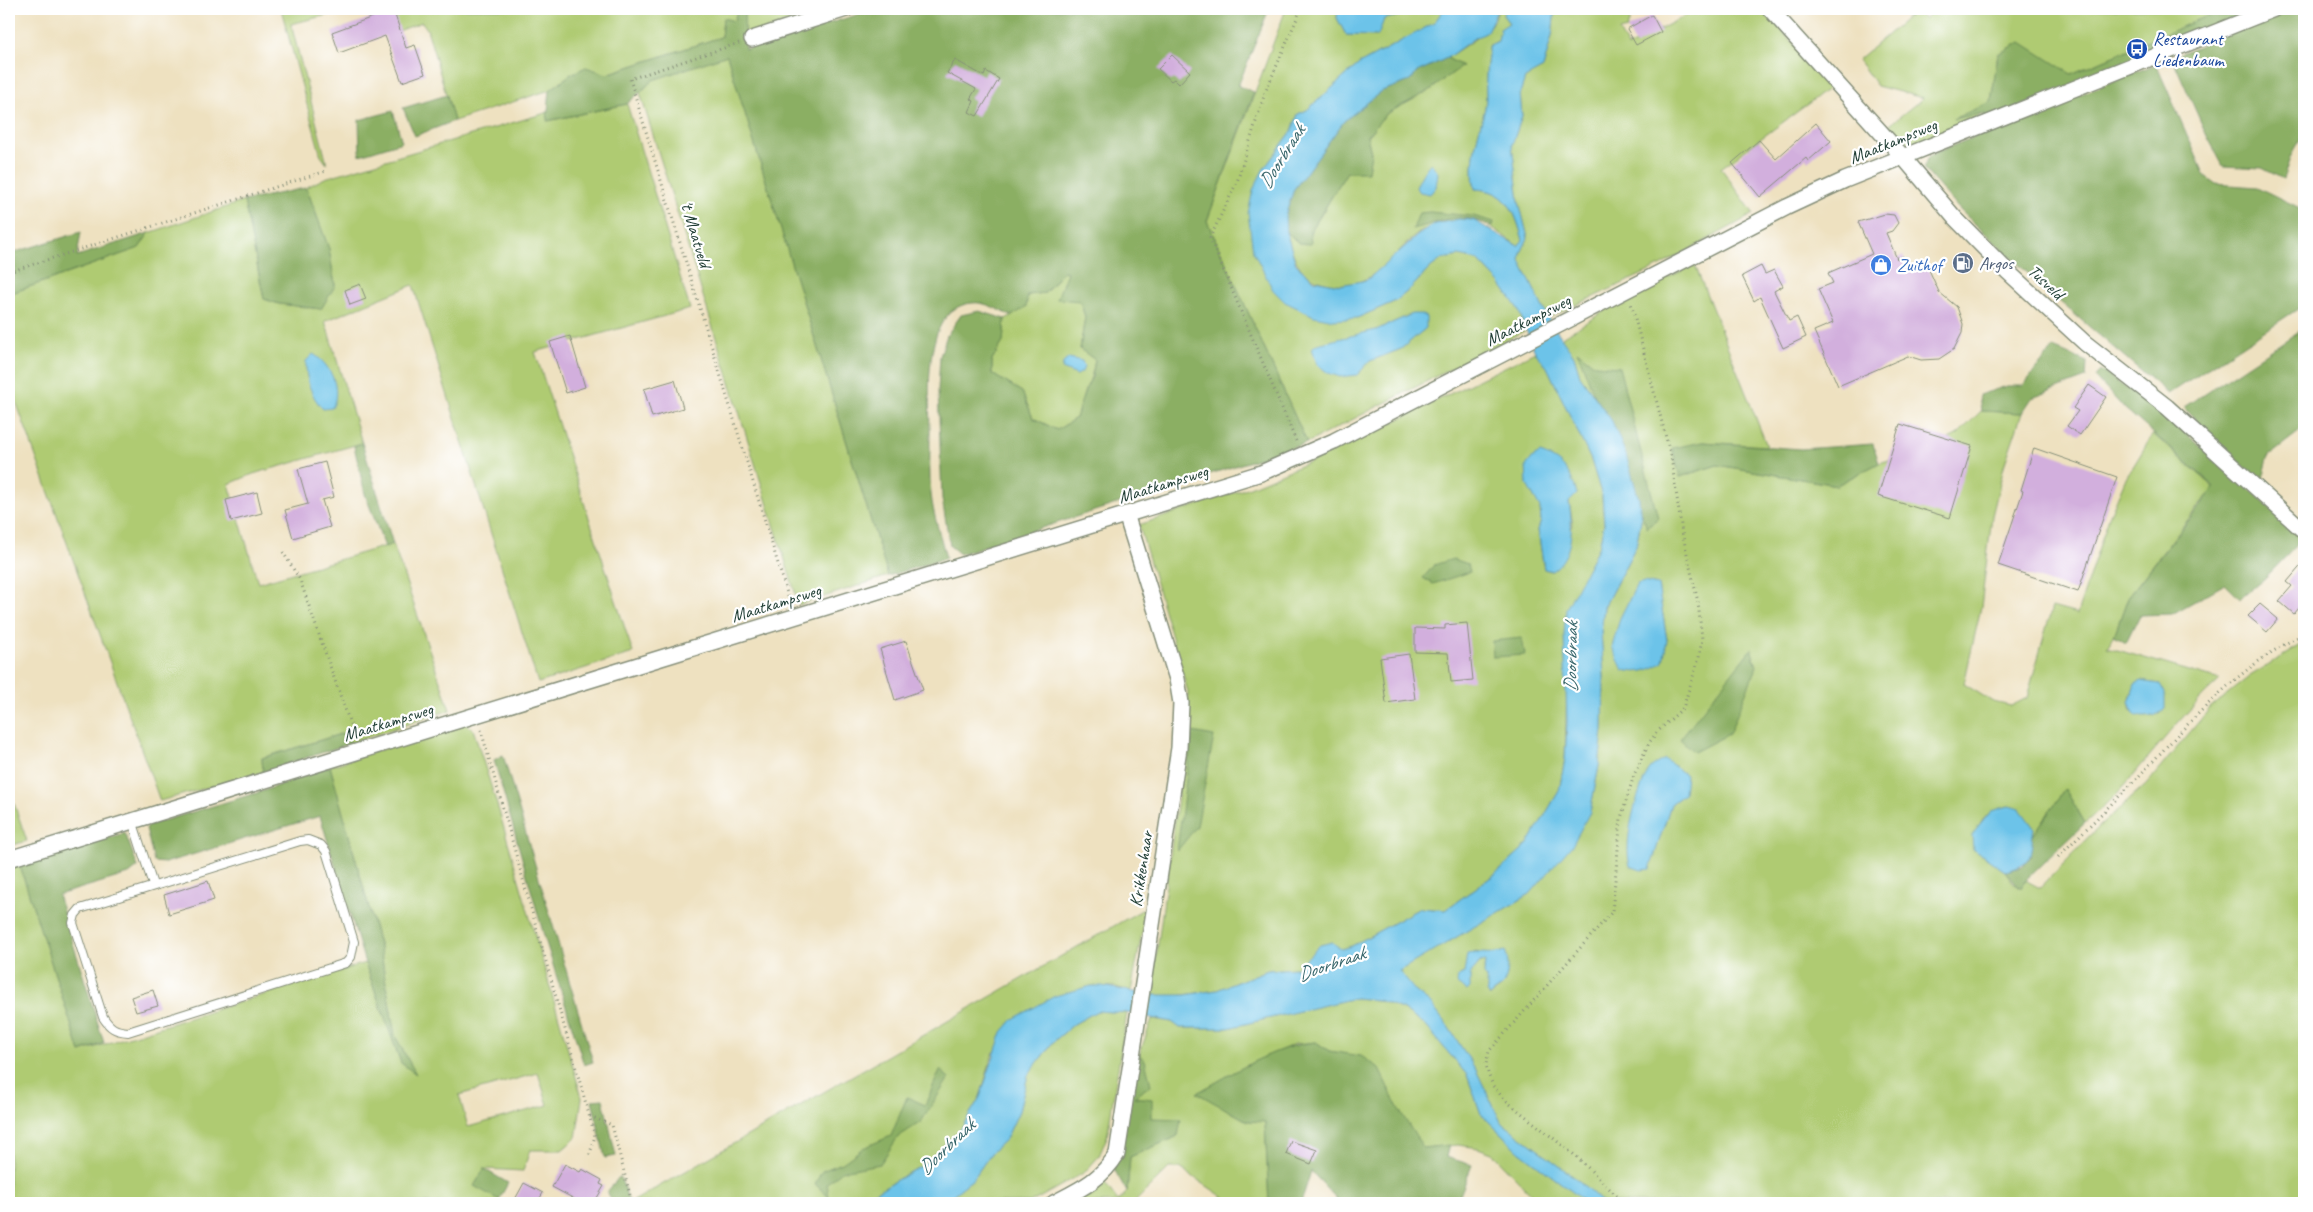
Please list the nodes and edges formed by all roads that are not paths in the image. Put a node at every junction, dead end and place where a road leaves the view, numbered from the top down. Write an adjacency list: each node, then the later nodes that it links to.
1 (846, 9): 4 (street)
2 (1770, 9): 5 (street, Tusveld)
3 (2274, 9): 5 (street, Maatkampsweg)
4 (752, 39)
5 (1903, 157): 6 (street, Maatkampsweg); 7 (street, Tusveld)
6 (1126, 514): 8 (street, Maatkampsweg); 11 (street, Krikkenhaar)
7 (2304, 531)
8 (132, 820): 9 (street, Maatkampsweg); 10 (lane)
9 (9, 859)
10 (153, 885): 10 (lane)
11 (1054, 1203)

